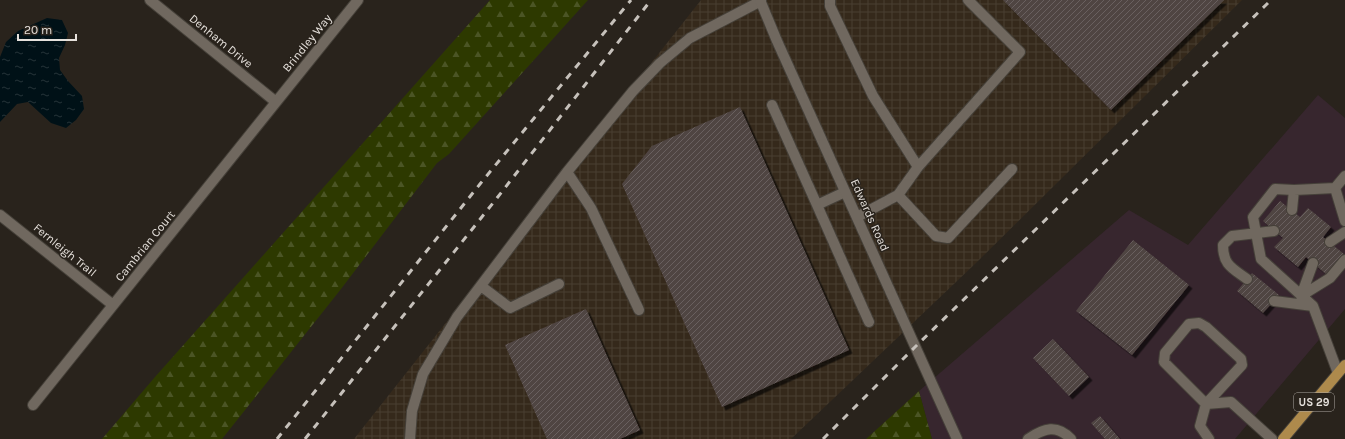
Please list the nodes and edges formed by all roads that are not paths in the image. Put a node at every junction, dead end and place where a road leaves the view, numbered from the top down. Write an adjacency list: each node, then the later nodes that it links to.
1 (150, 0): 6 (street, Denham Drive)
2 (358, 0): 6 (street, Brindley Way)
3 (760, 0): 10 (street); 14 (street, Edwards Road)
4 (830, 0): 8 (street)
5 (968, 0): 8 (street)
6 (276, 102): 32 (street, Cambrian Court)
7 (772, 105): 16 (street)
8 (918, 167): 15 (street)
9 (1012, 169): 15 (street)
10 (568, 172): 29 (street); 34 (street)
11 (1345, 176): 12 (street)
12 (1335, 188): 13 (street); 20 (street)
13 (1294, 190): 17 (street); 23 (street)
14 (845, 192): 16 (street); 19 (street, Edwards Road)
15 (898, 195): 19 (street)
16 (817, 204): 35 (street)
17 (1292, 210)
18 (0, 215): 32 (street, Fernleigh Trail)
19 (857, 217): 41 (street, Edwards Road)
20 (1345, 221)
21 (1274, 231): 23 (street)
22 (1345, 232): 24 (street)
23 (1255, 233): 27 (street); 30 (street)
24 (1330, 242)
25 (1345, 260): 30 (street)
26 (1312, 263): 30 (street)
27 (1247, 279)
28 (560, 284): 29 (street)
29 (481, 286): 40 (street)
30 (1301, 296): 33 (street)
31 (1274, 301): 33 (street)
32 (113, 305): 39 (street, Cambrian Court)
33 (1313, 306): 37 (street)
34 (639, 310)
35 (869, 322)
36 (1345, 365): 37 (main road, US 29)
37 (1338, 373): 46 (main road, US 29)
38 (1206, 404): 38 (street); 44 (street); 45 (street)
39 (34, 405)
40 (410, 439)
41 (957, 439)
42 (1028, 439): 43 (street)
43 (1071, 439)
44 (1209, 439)
45 (1272, 439)
46 (1283, 439)

